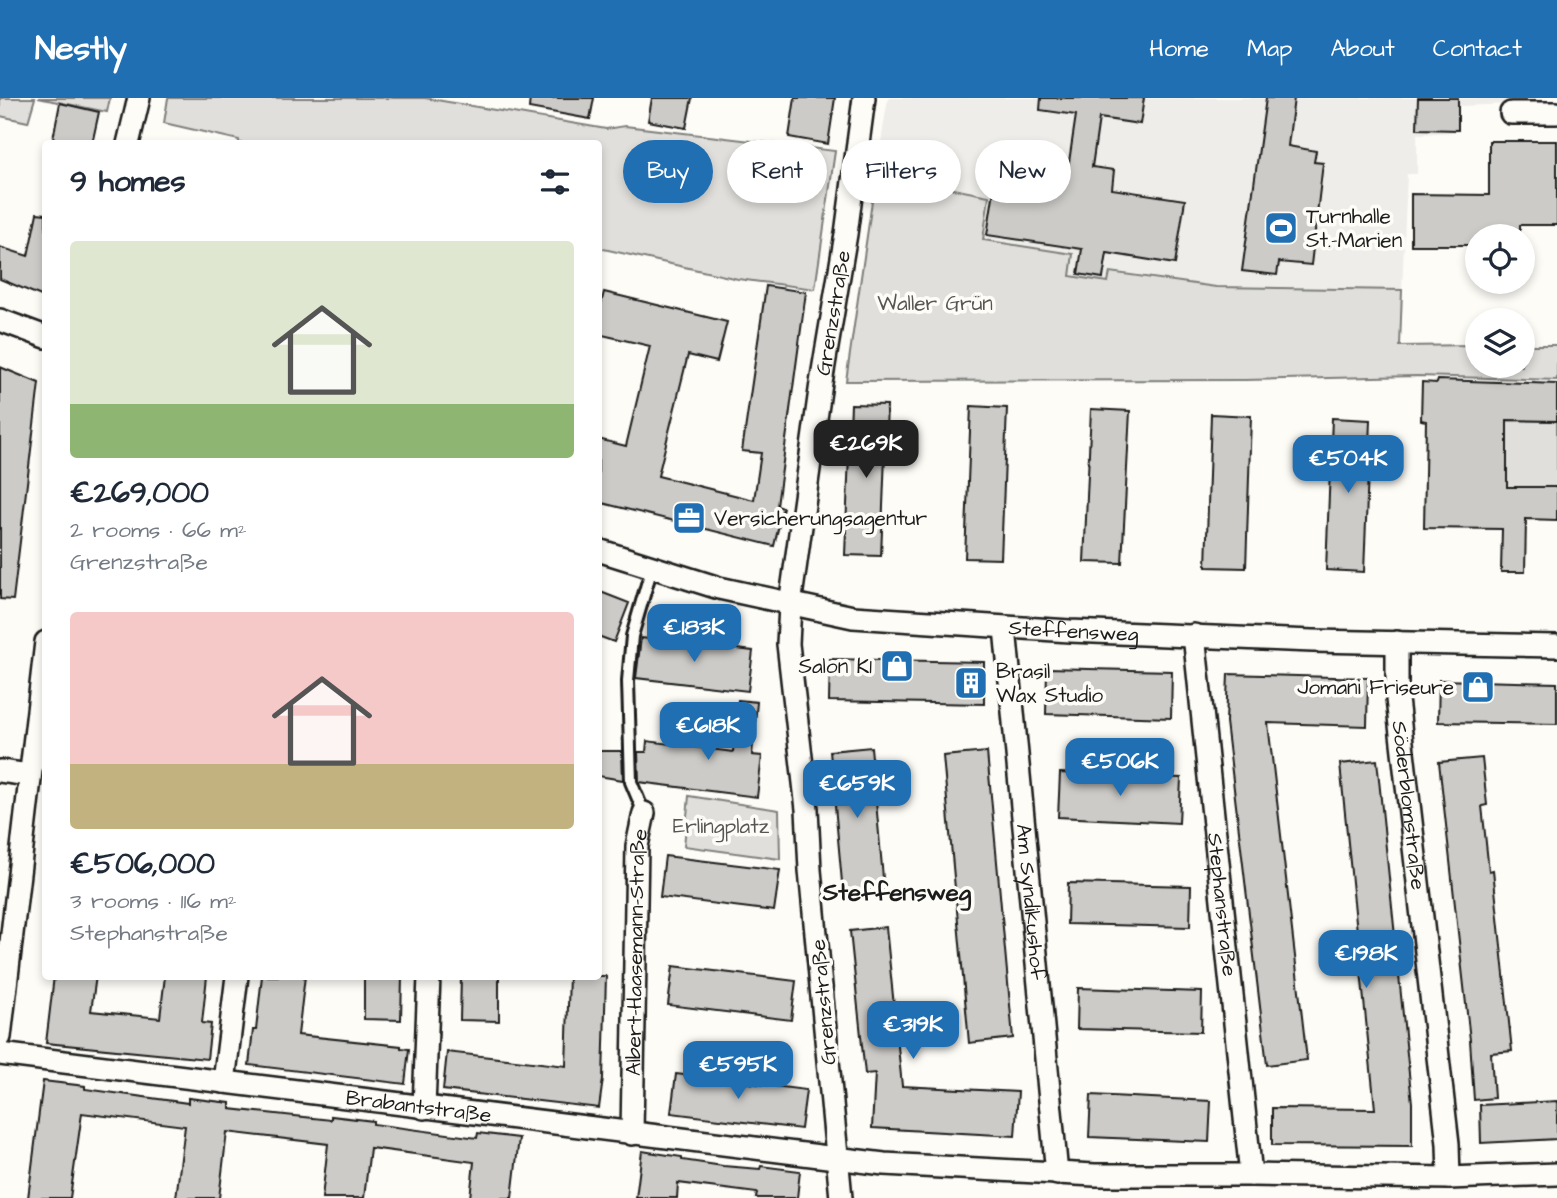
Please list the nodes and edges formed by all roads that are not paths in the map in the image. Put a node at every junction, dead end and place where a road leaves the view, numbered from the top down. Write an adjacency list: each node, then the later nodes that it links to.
1 (139, 98): 5 (street)
2 (864, 98): 10 (street, Grenzstraße)
3 (1511, 113): 4 (street)
4 (1557, 113)
5 (129, 140)
6 (0, 320): 7 (street)
7 (42, 336)
8 (602, 551): 9 (street, Steffensweg)
9 (652, 567): 10 (street, Steffensweg); 18 (lane, Albert-Haasemann-Straße)
10 (790, 605): 11 (street, Steffensweg); 26 (street, Grenzstraße)
11 (1005, 628): 12 (street, Steffensweg); 27 (street, Am Syndikushof)
12 (1194, 635): 13 (street, Steffensweg); 29 (street, Stephanstraße)
13 (1396, 642): 14 (street, Steffensweg); 30 (street, Söderblomstraße)
14 (1557, 646)
15 (42, 673): 17 (street)
16 (0, 771): 17 (street)
17 (29, 775): 21 (street)
18 (644, 813): 25 (street, Albert-Haasemann-Straße)
19 (237, 980): 23 (street)
20 (429, 980): 24 (street)
21 (0, 1037)
22 (0, 1054): 23 (street, Brabantstraße)
23 (224, 1082): 24 (street, Brabantstraße)
24 (425, 1108): 25 (street, Brabantstraße)
25 (632, 1134): 26 (street, Brabantstraße)
26 (838, 1160): 27 (street, Brabantstraße); 31 (street, Grenzstraße)
27 (1057, 1174): 29 (street, Brabantstraße)
28 (1557, 1174): 30 (street, Brabantstraße)
29 (1251, 1175): 30 (street, Brabantstraße)
30 (1449, 1178)
31 (841, 1198)

